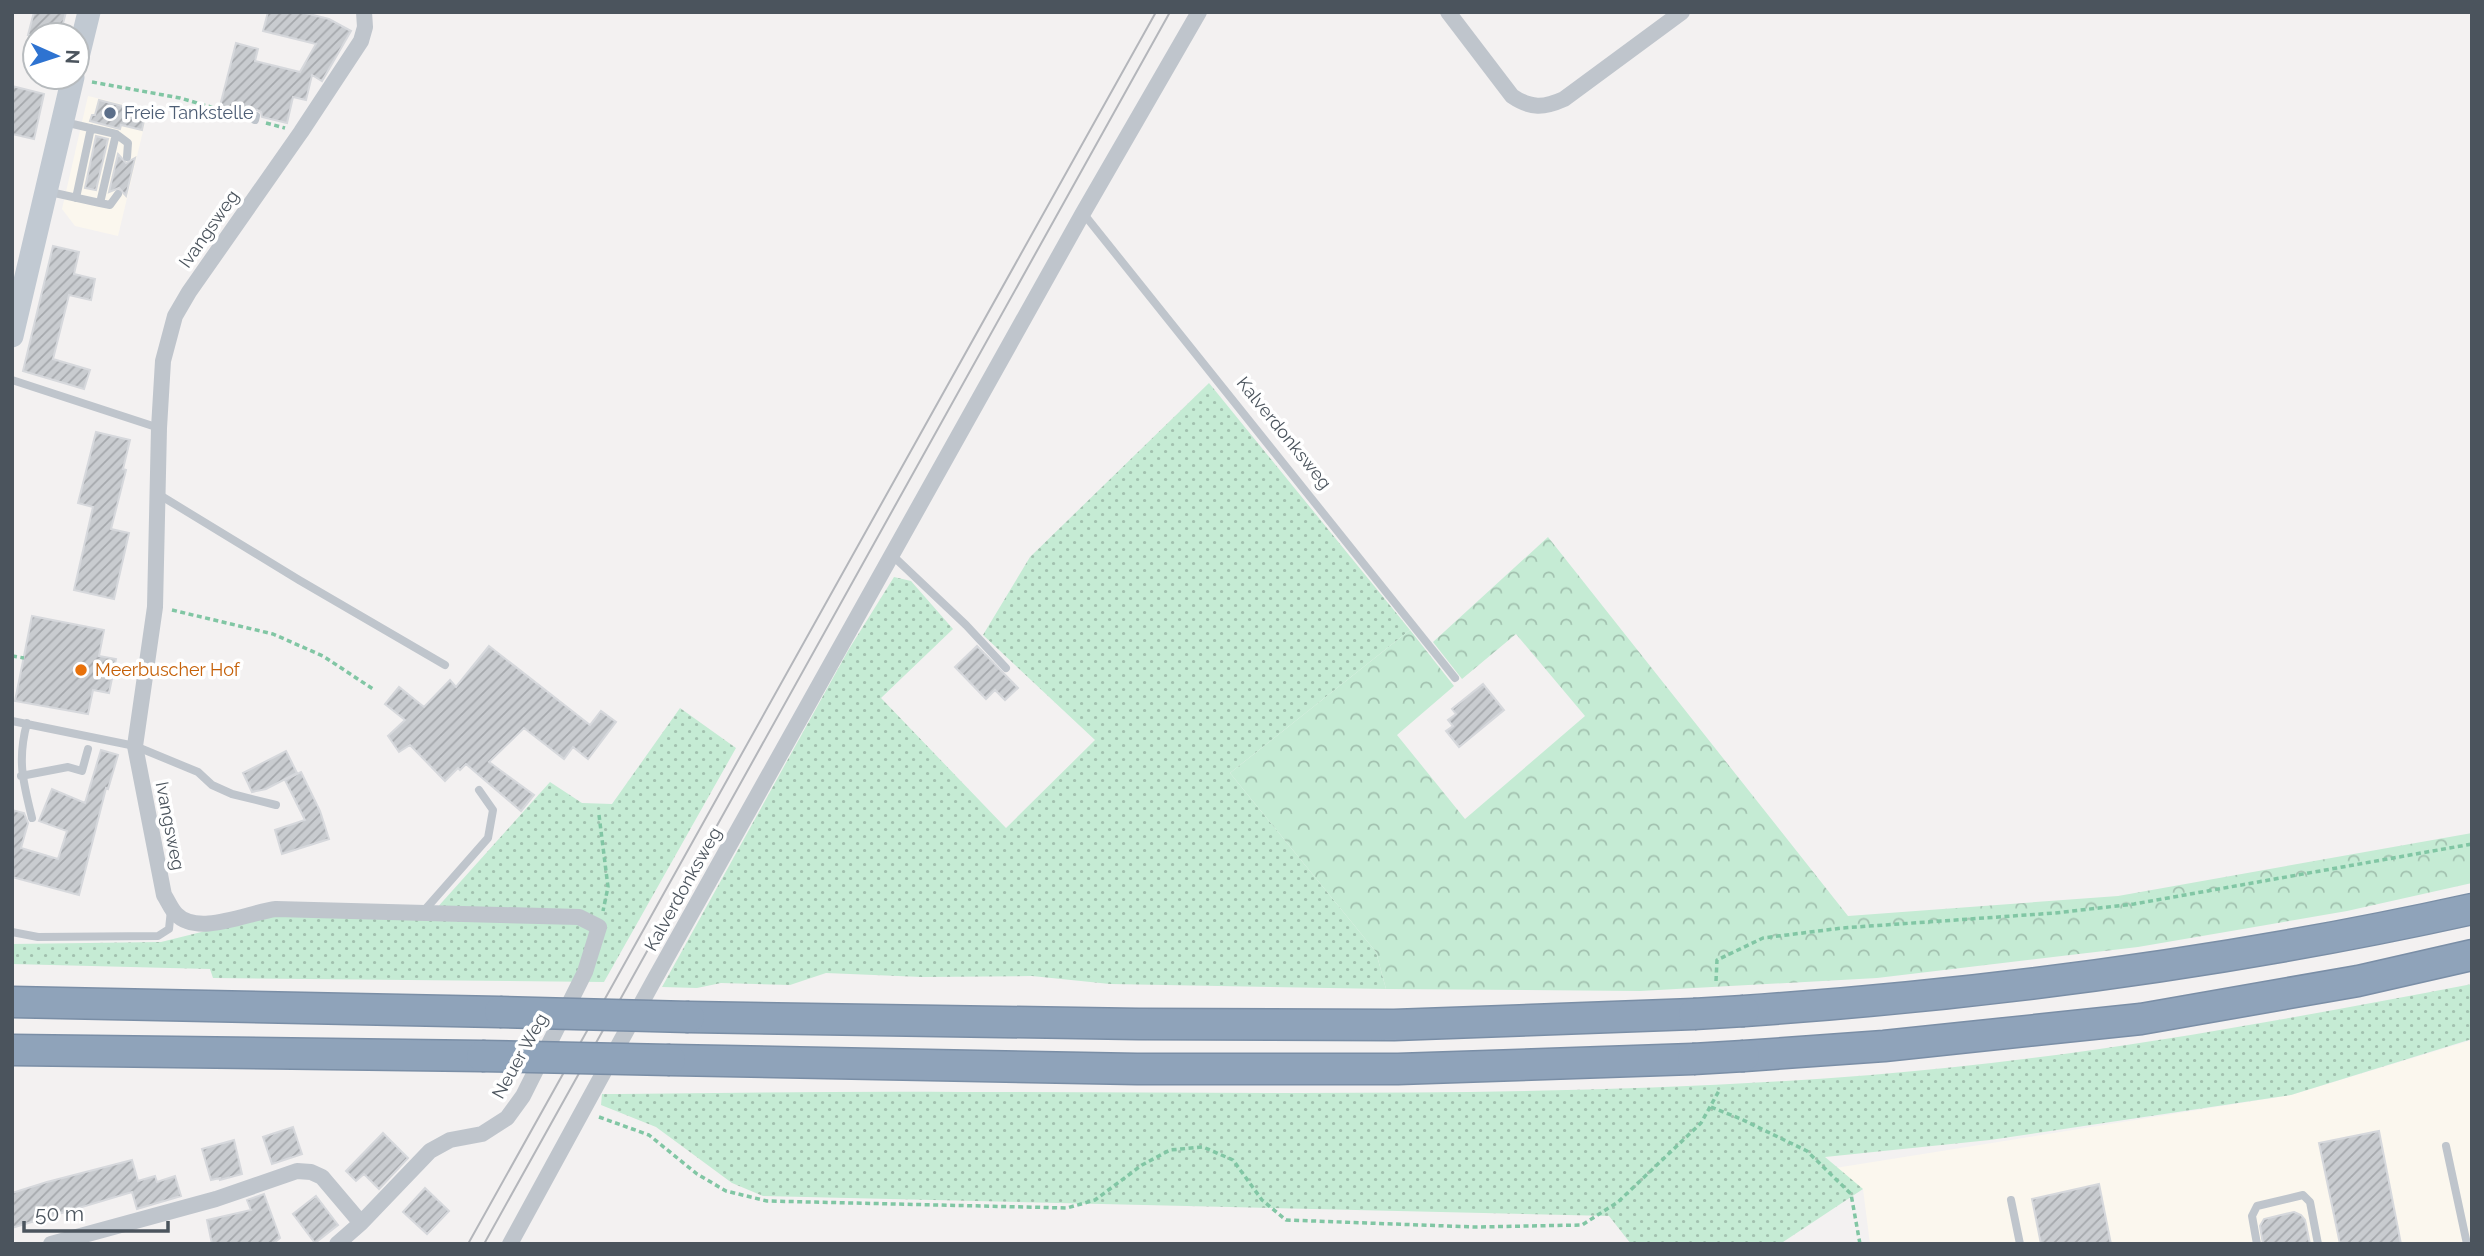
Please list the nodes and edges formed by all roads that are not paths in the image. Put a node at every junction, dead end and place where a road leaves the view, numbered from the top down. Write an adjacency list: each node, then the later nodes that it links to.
1 (364, 12): 17 (street, Ivangsweg)
2 (1199, 12): 14 (street, Kalverdonksweg)
3 (1448, 12): 4 (street)
4 (1682, 12)
5 (70, 91): 6 (main road)
6 (63, 122): 7 (lane); 10 (main road)
7 (91, 128): 8 (lane); 12 (lane)
8 (116, 134): 9 (lane); 13 (lane)
9 (127, 157)
10 (47, 192): 12 (lane); 15 (main road)
11 (118, 194): 13 (lane)
12 (76, 198): 13 (lane)
13 (100, 203)
14 (1083, 213): 19 (street, Kalverdonksweg); 22 (lane, Kalverdonksweg)
15 (12, 336)
16 (12, 380): 17 (lane)
17 (159, 428): 18 (street, Ivangsweg)
18 (158, 494): 20 (lane); 25 (street, Ivangsweg)
19 (893, 556): 21 (lane); 43 (street, Kalverdonksweg)
20 (446, 665)
21 (1006, 667)
22 (1455, 678)
23 (12, 720): 24 (lane)
24 (27, 723): 25 (lane); 27 (lane)
25 (135, 746): 29 (lane); 31 (street, Ivangsweg)
26 (88, 749): 27 (lane)
27 (21, 776): 30 (lane)
28 (479, 790): 33 (lane)
29 (276, 805)
30 (32, 818)
31 (172, 907): 33 (street); 34 (lane)
32 (2472, 909): 36 (highway, bridge)
33 (422, 913): 40 (street, Neuer Weg)
34 (12, 932)
35 (2472, 956): 37 (highway, bridge)
36 (12, 1002)
37 (12, 1050)
38 (2446, 1146): 47 (lane)
39 (2011, 1200): 44 (lane)
40 (361, 1223): 41 (street); 42 (street, Neuer Weg)
41 (51, 1244)
42 (337, 1244)
43 (510, 1244)
44 (2020, 1244)
45 (2257, 1244): 46 (lane)
46 (2318, 1244)
47 (2467, 1244)

